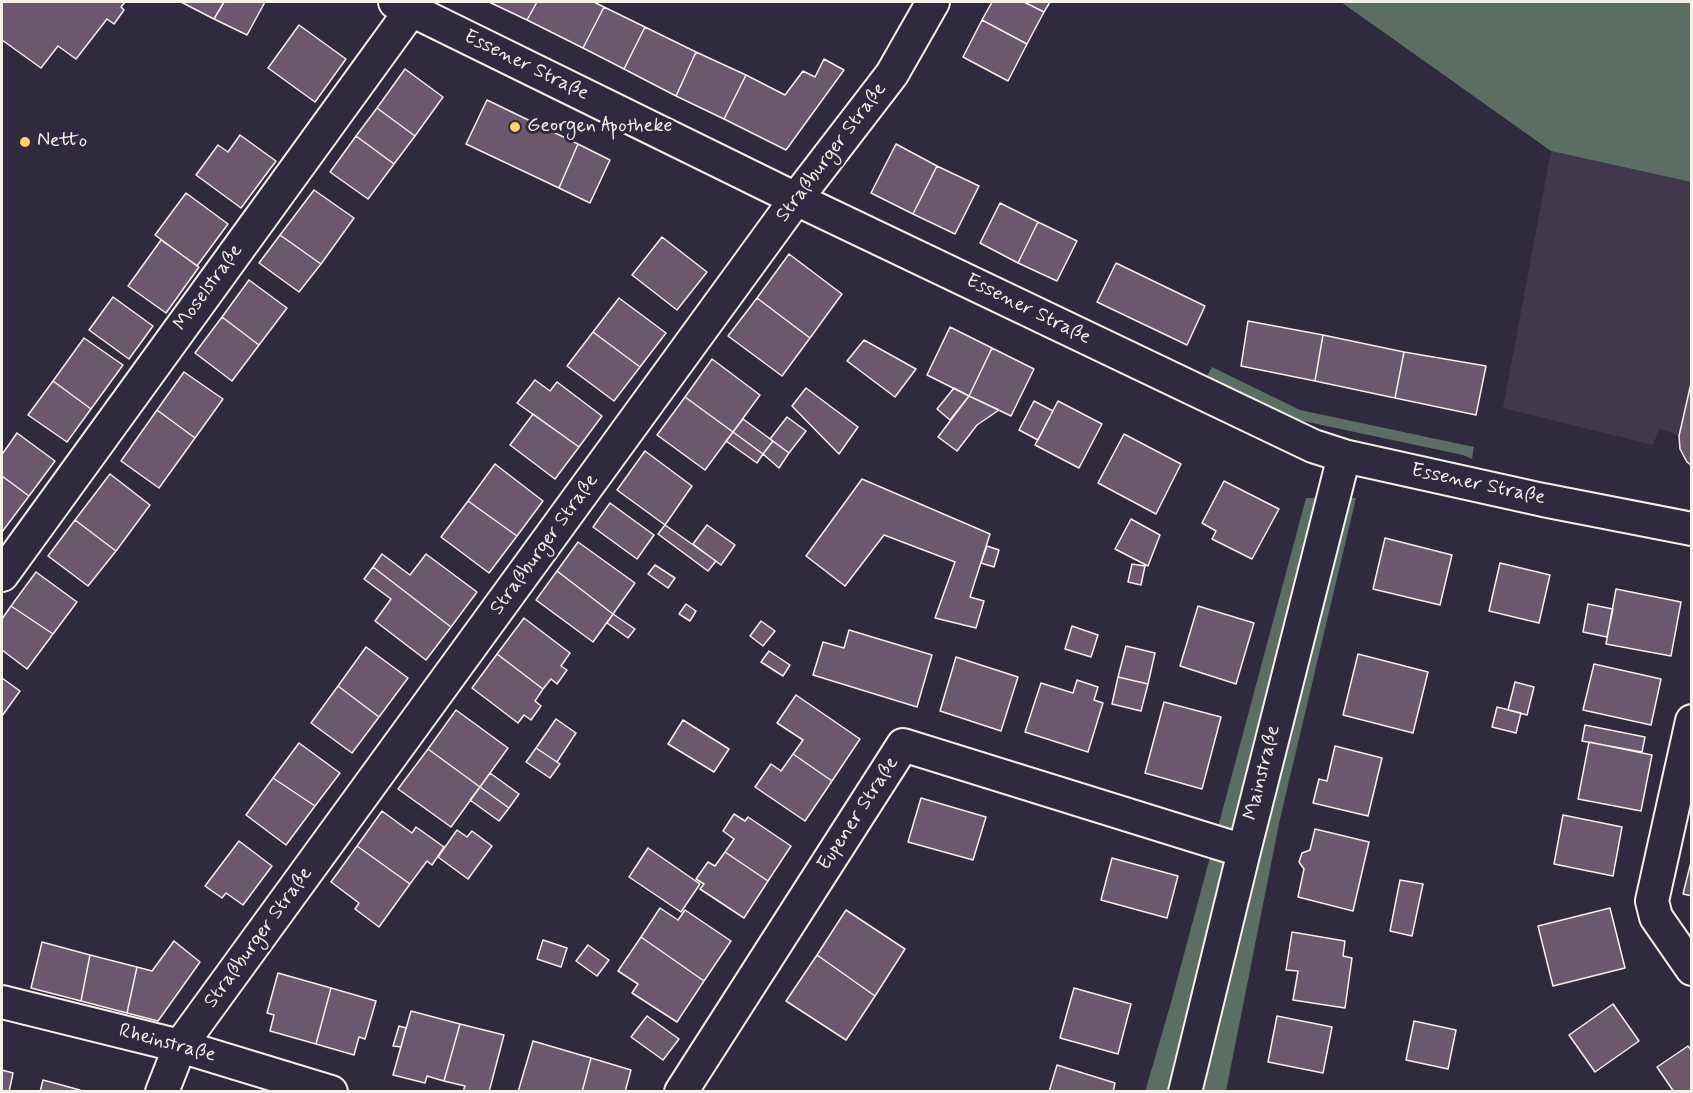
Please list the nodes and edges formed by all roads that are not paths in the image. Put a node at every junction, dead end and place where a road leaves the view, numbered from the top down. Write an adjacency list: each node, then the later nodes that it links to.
1 (933, 2): 3 (street, Straßburger Straße)
2 (408, 4): 3 (street, Essener Straße); 6 (street, Moselstraße)
3 (796, 199): 4 (street, Essener Straße); 11 (street, Straßburger Straße)
4 (1344, 456): 5 (street, Essener Straße); 8 (street, Mainstraße)
5 (1692, 529)
6 (2, 575)
7 (1692, 721): 9 (street)
8 (1244, 851): 14 (street, Eupener Straße); 15 (street, Mainstraße)
9 (1692, 969)
10 (2, 1002): 11 (street, Rheinstraße)
11 (180, 1046): 12 (street, Straßburger Straße); 13 (street, Rheinstraße)
12 (162, 1092)
13 (331, 1092)
14 (681, 1092)
15 (1185, 1092)

